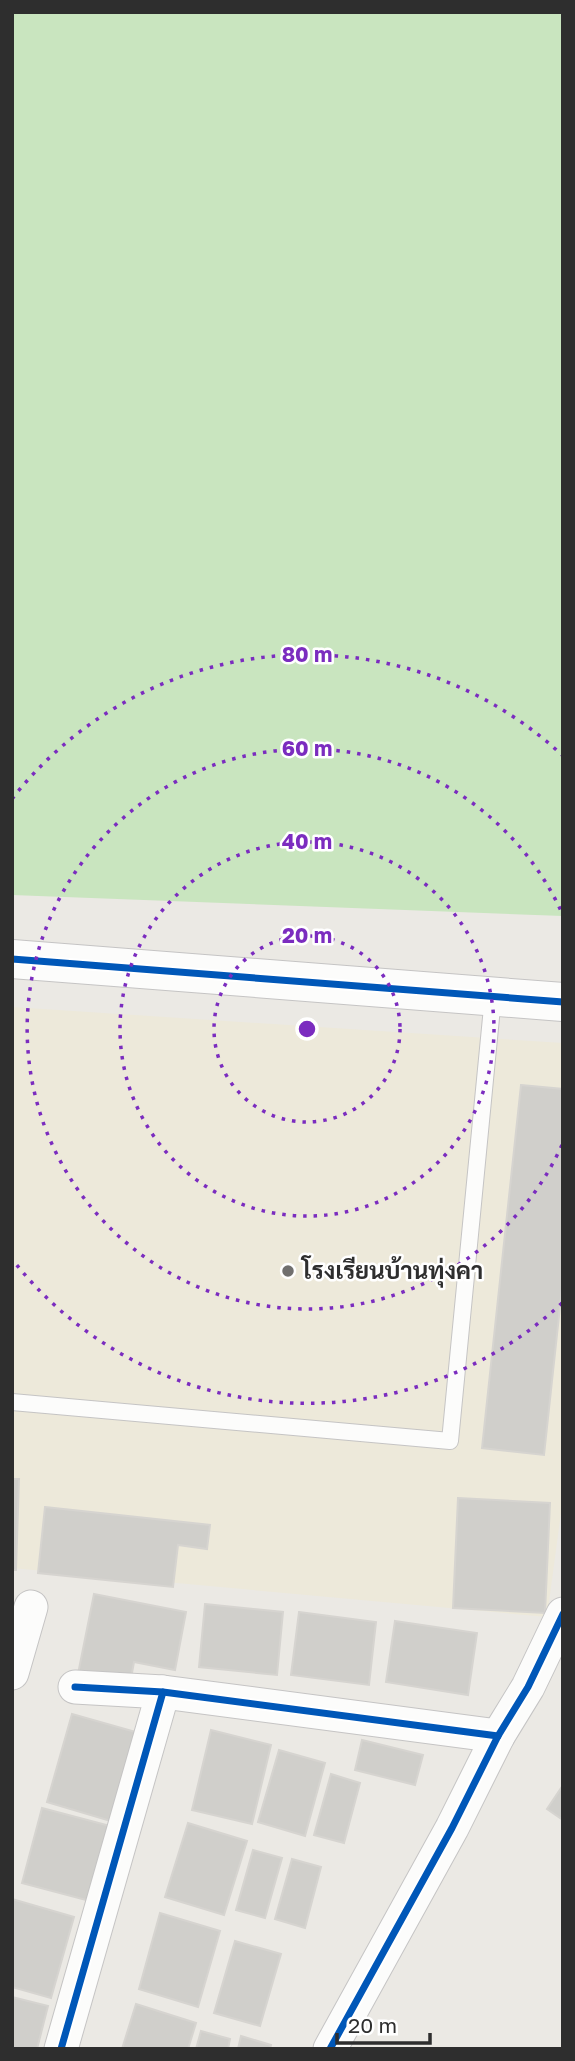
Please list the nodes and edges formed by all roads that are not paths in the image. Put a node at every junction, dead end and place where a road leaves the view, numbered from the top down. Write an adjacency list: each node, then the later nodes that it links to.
1 (12, 959): 2 (street)
2 (493, 997): 3 (street); 4 (lane)
3 (563, 1002)
4 (12, 1402)
5 (31, 1607): 7 (street)
6 (563, 1614): 10 (street)
7 (12, 1673)
8 (75, 1688): 9 (street)
9 (163, 1692): 10 (street); 11 (street)
10 (498, 1736): 12 (street)
11 (61, 2049)
12 (330, 2049)

